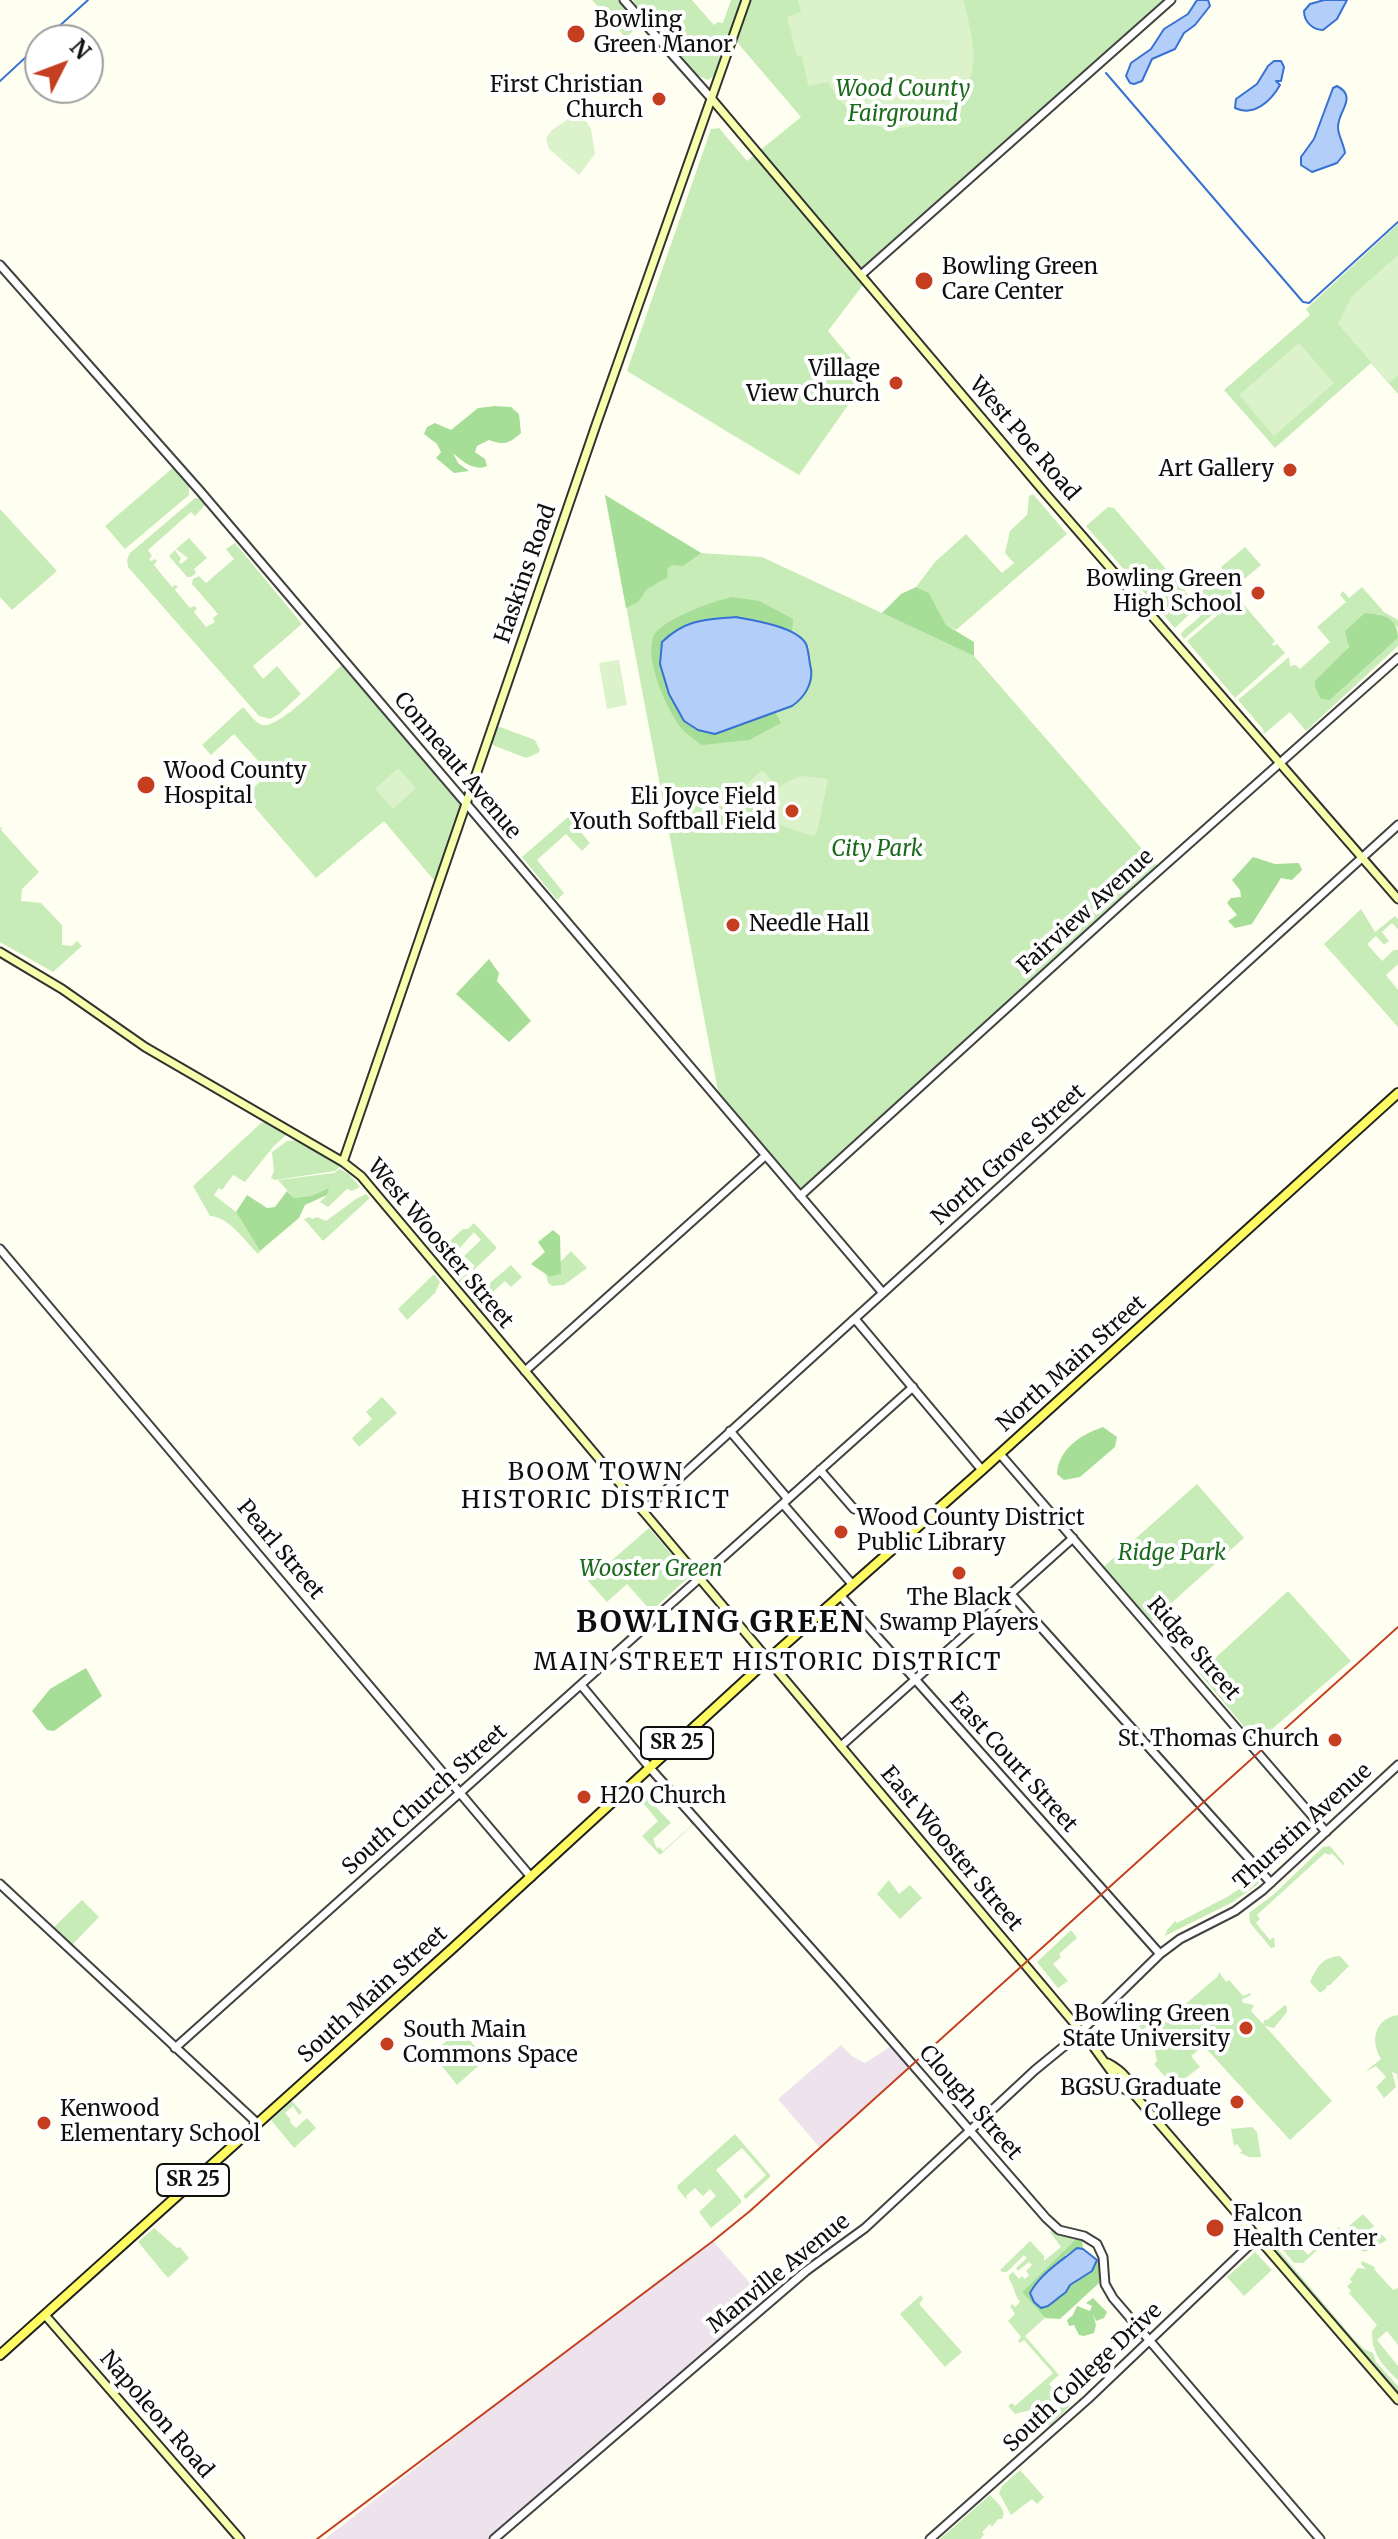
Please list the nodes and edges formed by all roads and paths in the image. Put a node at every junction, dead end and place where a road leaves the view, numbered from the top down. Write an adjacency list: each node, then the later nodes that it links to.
1 (624, 0): 4 (street, West Poe Road)
2 (746, 0): 4 (main road, Haskins Road)
3 (1171, 0): 6 (street)
4 (711, 98): 6 (main road, West Poe Road); 9 (main road, Haskins Road)
5 (0, 265): 9 (street, Conneaut Avenue)
6 (861, 275): 8 (main road, West Poe Road)
7 (1398, 658): 8 (street, Fairview Avenue)
8 (1280, 762): 11 (main road, West Poe Road); 17 (street, Fairview Avenue)
9 (466, 804): 15 (street, Conneaut Avenue); 16 (main road, Haskins Road)
10 (1398, 825): 11 (street, North Grove Street)
11 (1363, 857): 12 (main road, West Poe Road); 19 (street, North Grove Street)
12 (1398, 899)
13 (0, 952): 16 (main road, West Wooster Street)
14 (1398, 1093): 24 (main road, North Main Street)
15 (765, 1156): 17 (street, Conneaut Avenue); 21 (street)
16 (343, 1162): 21 (main road, West Wooster Street)
17 (800, 1196): 19 (street, Conneaut Avenue)
18 (0, 1249): 41 (street, Pearl Street)
19 (883, 1293): 20 (street, North Grove Street)
20 (855, 1319): 22 (street); 23 (street, North Grove Street)
21 (525, 1371): 29 (main road, West Wooster Street)
22 (913, 1387): 25 (street, South Church Street); 26 (street)
23 (730, 1431): 27 (street); 29 (street, North Grove Street)
24 (1000, 1454): 26 (main road, North Main Street); 30 (street, Ridge Street)
25 (820, 1470): 27 (street, South Church Street); 28 (street)
26 (982, 1470): 32 (main road, North Main Street)
27 (785, 1501): 31 (street, South Church Street); 32 (street)
28 (854, 1509)
29 (643, 1511): 31 (main road, West Wooster Street)
30 (1073, 1538): 33 (street); 42 (street, Ridge Street)
31 (700, 1579): 35 (main road, West Wooster Street); 37 (street, South Church Street)
32 (852, 1584): 34 (main road, North Main Street)
33 (1011, 1594): 36 (street); 44 (street)
34 (840, 1595): 35 (main road, North Main Street); 36 (street, East Court Street)
35 (767, 1660): 38 (main road, East Wooster Street); 40 (main road, South Main Street / SR 25)
36 (915, 1681): 38 (street); 46 (street, East Court Street)
37 (581, 1685): 40 (street, Clough Street); 41 (street, South Church Street)
38 (841, 1746): 47 (main road, East Wooster Street)
39 (1398, 1765): 42 (street, Thurstin Avenue)
40 (650, 1768): 43 (main road, South Main Street / SR 25); 50 (street, Clough Street)
41 (460, 1792): 43 (street, Pearl Street); 48 (street, South Church Street)
42 (1326, 1832): 44 (street, Thurstin Avenue)
43 (531, 1877): 49 (main road, South Main Street / SR 25)
44 (1271, 1883): 46 (street, Thurstin Avenue)
45 (0, 1884): 48 (street)
46 (1160, 1954): 47 (street, Thurstin Avenue)
47 (1080, 2030): 50 (street, Manville Avenue); 51 (main road, East Wooster Street)
48 (175, 2048): 49 (street)
49 (257, 2123): 52 (main road, South Main Street / SR 25)
50 (971, 2130): 53 (street, Clough Street); 57 (street, Manville Avenue)
51 (1257, 2238): 53 (street, South College Drive); 55 (main road, East Wooster Street)
52 (45, 2315): 54 (main road, South Main Street / SR 25); 56 (main road, Napoleon Road)
53 (1149, 2341): 58 (street, South College Drive); 59 (street, Clough Street)
54 (0, 2355)
55 (1398, 2400)
56 (240, 2539)
57 (494, 2539)
58 (930, 2539)
59 (1320, 2539)

